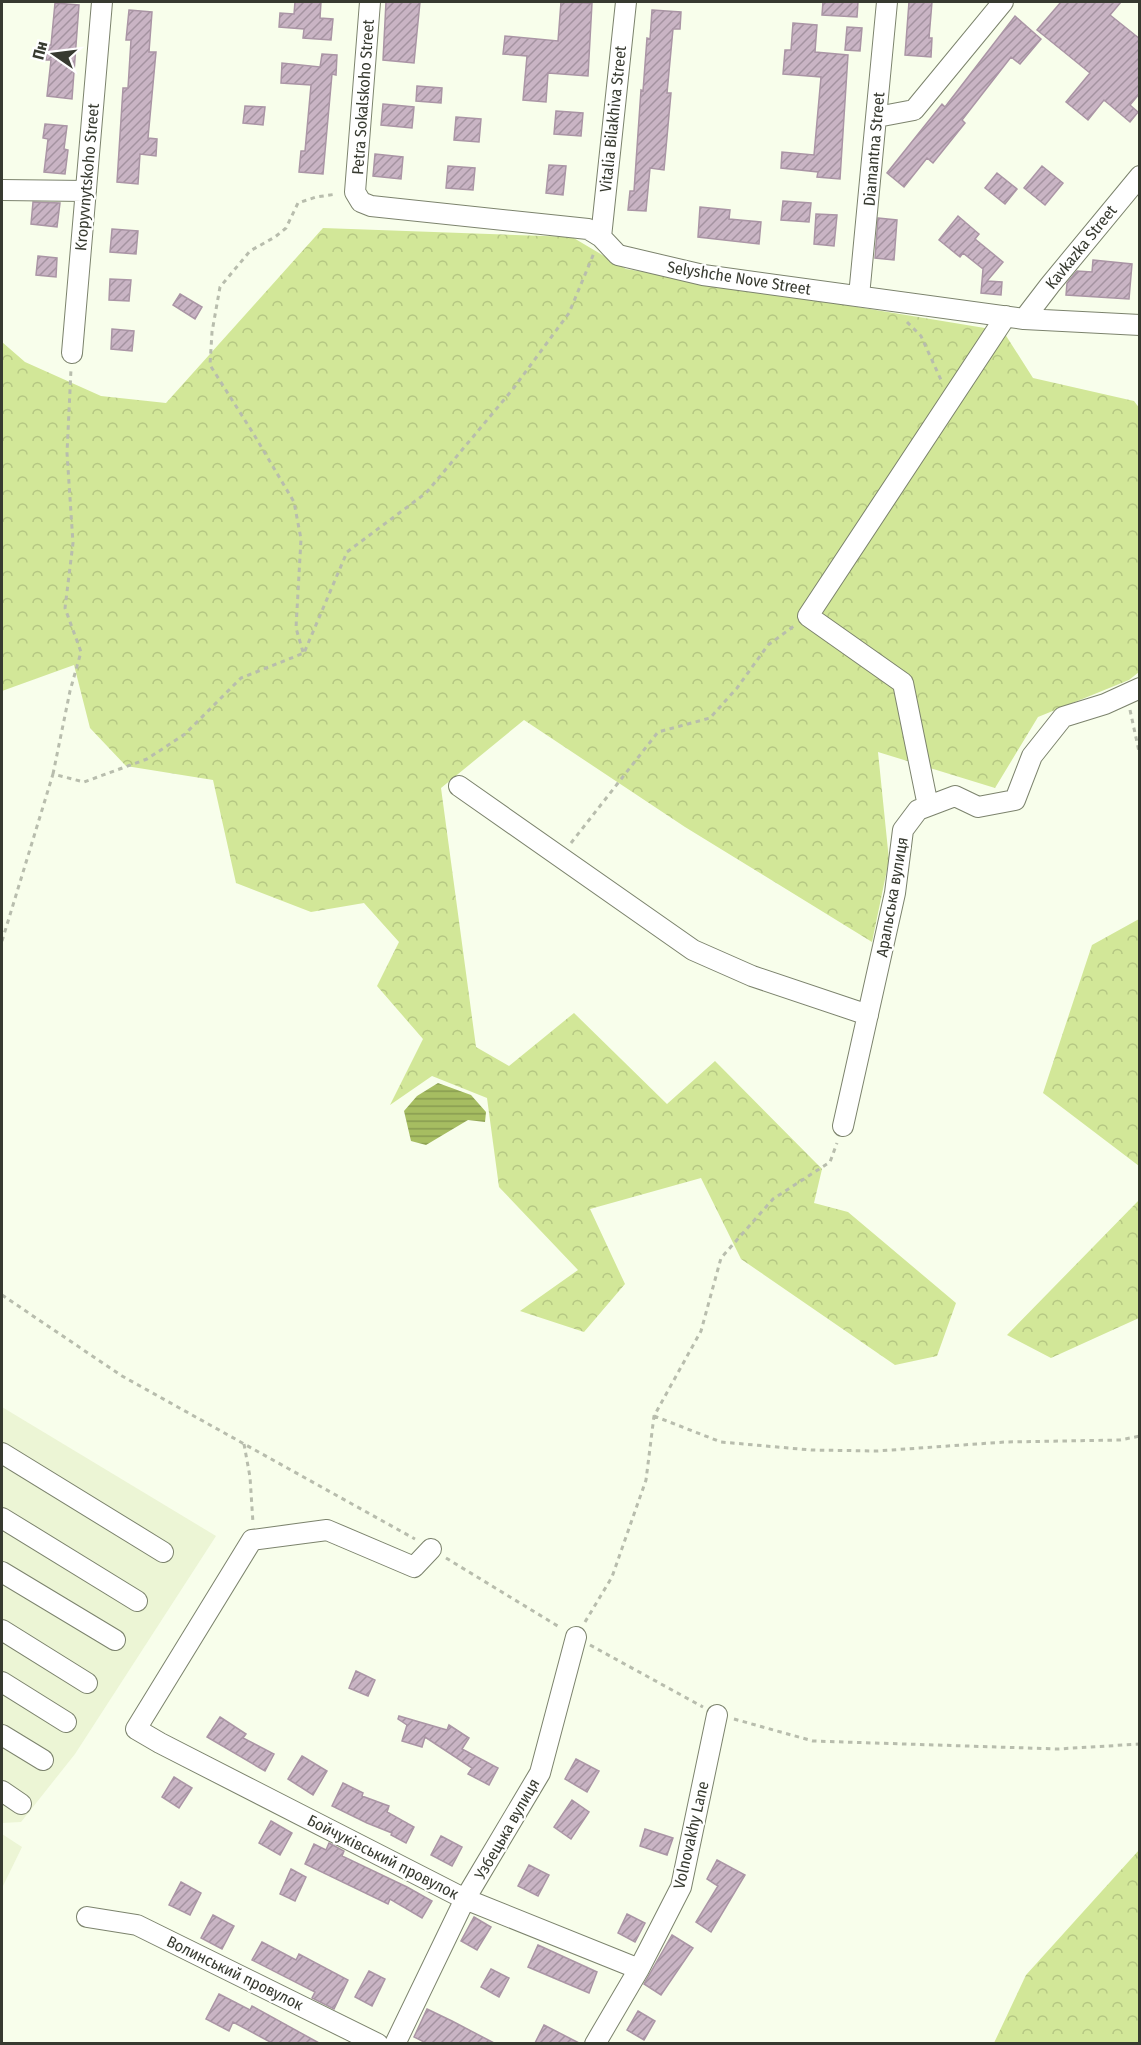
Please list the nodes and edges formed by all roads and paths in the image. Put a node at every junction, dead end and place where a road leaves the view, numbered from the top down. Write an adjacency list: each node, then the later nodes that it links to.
1 (102, 2): 9 (street, Kropyvnytskoho Street)
2 (370, 2): 10 (street, Petra Sokalskoho Street)
3 (626, 2): 11 (street, Vitalia Bilakhiva Street)
4 (887, 2): 6 (street, Diamantna Street)
5 (1002, 2): 6 (street)
6 (877, 117): 12 (street, Diamantna Street)
7 (1140, 176): 14 (street, Kavkazka Street)
8 (2, 190): 9 (street)
9 (86, 191): 16 (street, Kropyvnytskoho Street)
10 (356, 192): 11 (street, Selyshche Nove Street); 19 (path)
11 (600, 237): 12 (street, Selyshche Nove Street); 19 (path)
12 (860, 297): 13 (street, Selyshche Nove Street)
13 (888, 300): 14 (street, Selyshche Nove Street); 17 (path)
14 (1015, 318): 15 (street, Selyshche Nove Street); 17 (street, Kavkazka Street)
15 (1140, 325)
16 (72, 353): 22 (path)
17 (951, 400): 18 (street, Kavkazka Street)
18 (808, 616): 24 (street); 25 (path)
19 (304, 653): 22 (path)
20 (1133, 691): 21 (path); 24 (street, Аральська вулиця)
21 (1140, 756)
22 (53, 774): 26 (path)
23 (459, 786): 25 (street)
24 (928, 806): 27 (street, Аральська вулиця)
25 (561, 857): 27 (street)
26 (2, 941)
27 (868, 1015): 28 (street, Аральська вулиця)
28 (843, 1126): 30 (path)
29 (2, 1295): 32 (path)
30 (654, 1416): 31 (path); 41 (path)
31 (1140, 1436)
32 (244, 1444): 35 (path); 36 (path)
33 (2, 1453): 37 (street)
34 (2, 1518): 39 (street)
35 (252, 1539): 36 (street); 52 (street, Бойчуківський провулок)
36 (431, 1549): 41 (path)
37 (163, 1552)
38 (2, 1572): 42 (street)
39 (137, 1601)
40 (2, 1630): 44 (street)
41 (576, 1636): 45 (path); 52 (street, Узбецька вулиця)
42 (115, 1640)
43 (2, 1682): 46 (street)
44 (87, 1683)
45 (717, 1715): 48 (path); 54 (street, Volnovakhy Lane)
46 (66, 1722)
47 (2, 1735): 49 (street)
48 (1140, 1744)
49 (43, 1760)
50 (2, 1791): 51 (street)
51 (21, 1804)
52 (465, 1899): 54 (street, Бойчуківський провулок); 56 (street, Узбецька вулиця)
53 (87, 1917): 55 (street, Волинський провулок)
54 (639, 1969): 57 (street, Volnovakhy Lane)
55 (378, 2043)
56 (395, 2043)
57 (595, 2043)

